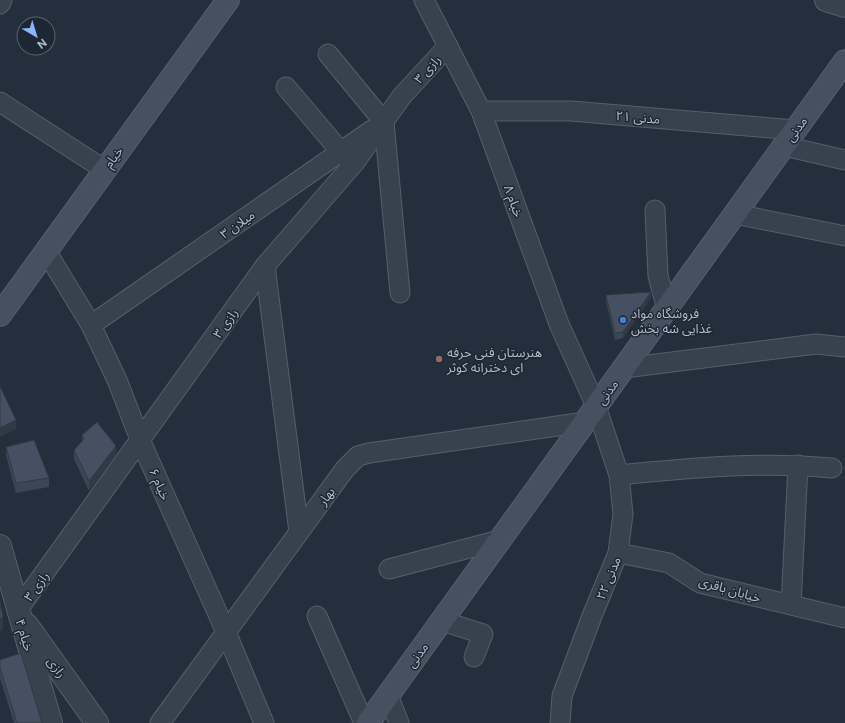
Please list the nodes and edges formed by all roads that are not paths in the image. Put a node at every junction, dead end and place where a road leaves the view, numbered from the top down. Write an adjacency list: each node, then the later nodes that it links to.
1 (2, 0): 5 (street)
2 (228, 0): 17 (main road, خیام)
3 (424, 0): 7 (street, خیام ۸)
4 (826, 0): 6 (street)
5 (0, 4)
6 (845, 6)
7 (448, 46): 12 (street, خیام ۸); 13 (street, رازی ۳)
8 (328, 54): 13 (street)
9 (845, 61): 14 (main road, مدنی)
10 (286, 87): 15 (street)
11 (0, 102): 17 (street)
12 (481, 111): 14 (street, مدنی ۲۱); 29 (street, خیام ۸)
13 (384, 122): 15 (street, میلان ۳); 23 (street)
14 (790, 138): 16 (street, مدنی ۲۱); 19 (main road, مدنی)
15 (348, 157): 22 (street, رازی ۳); 26 (street, میلان ۳)
16 (845, 160)
17 (104, 170): 21 (main road, خیام)
18 (655, 210): 24 (street)
19 (735, 214): 20 (street); 24 (main road, مدنی)
20 (845, 236)
21 (46, 251): 25 (main road, خیام); 26 (street, خیام ۶)
22 (265, 266): 30 (street, رازی ۳); 34 (street)
23 (400, 293)
24 (667, 309): 28 (main road, مدنی)
25 (0, 315)
26 (91, 325): 30 (street, خیام ۶)
27 (845, 347): 28 (street)
28 (624, 368): 29 (main road, مدنی)
29 (591, 414): 33 (street, مدنی ۲۲); 34 (street, بهار); 35 (main road, مدنی)
30 (140, 442): 40 (street, رازی ۳); 44 (street, خیام ۶)
31 (798, 465): 32 (street); 33 (street); 39 (street)
32 (832, 468)
33 (619, 475): 37 (street, مدنی ۲۲)
34 (299, 532): 44 (street, بهار)
35 (500, 540): 38 (street); 43 (main road, مدنی)
36 (0, 546): 40 (street, خیام ۴)
37 (618, 553): 39 (street, خیابان باقری); 54 (street, مدنی ۲۲)
38 (389, 569)
39 (791, 605): 42 (street, خیابان باقری)
40 (17, 611): 47 (street, خیام ۴); 48 (street, رازی)
41 (317, 616): 51 (street)
42 (845, 618)
43 (442, 621): 45 (street); 46 (main road, مدنی)
44 (226, 632): 49 (street, بهار); 50 (street, خیام ۶)
45 (474, 657)
46 (388, 695): 52 (main road, مدنی); 53 (street)
47 (51, 723)
48 (97, 723)
49 (160, 723)
50 (264, 723)
51 (364, 723)
52 (368, 723)
53 (399, 723)
54 (560, 723)

